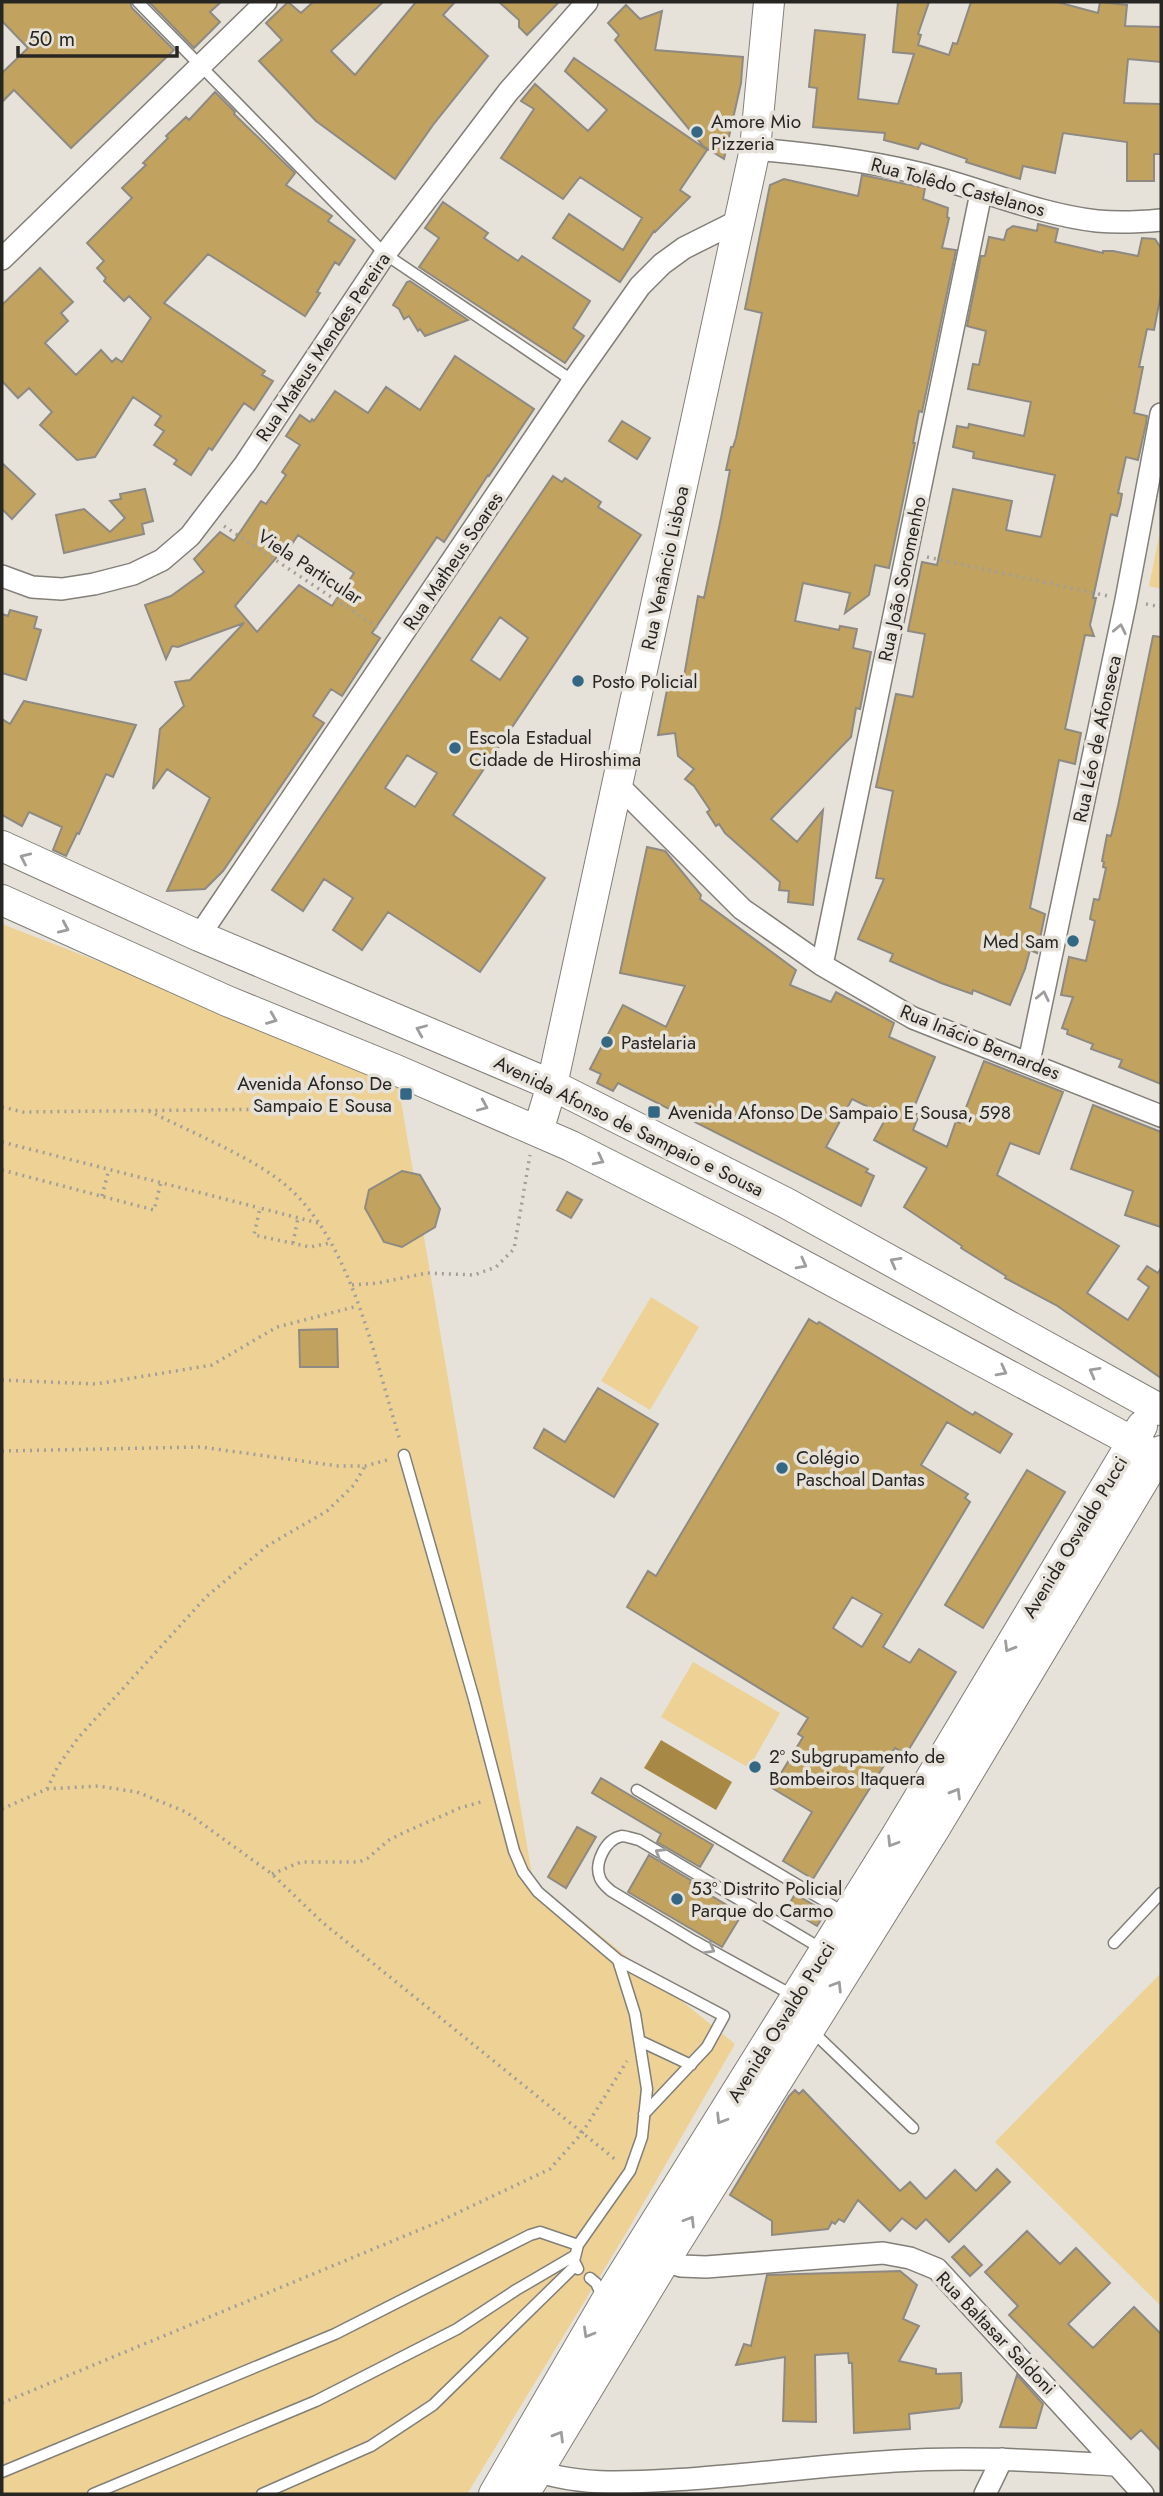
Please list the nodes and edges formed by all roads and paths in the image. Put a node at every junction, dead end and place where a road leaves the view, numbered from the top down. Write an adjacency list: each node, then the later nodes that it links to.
1 (138, 2): 5 (lane)
2 (266, 2): 5 (street)
3 (587, 2): 10 (street, Rua Mateus Mendes Pereira)
4 (769, 2): 6 (main road, Rua Venâncio Lisboa)
5 (200, 66): 10 (lane); 11 (street)
6 (755, 149): 7 (street, Rua Tolêdo Castelanos); 8 (main road, Rua Venâncio Lisboa)
7 (982, 193): 9 (street, Rua Tolêdo Castelanos); 15 (street, Rua João Soromenho)
8 (740, 220): 12 (street, Rua Matheus Soares); 19 (main road, Rua Venâncio Lisboa)
9 (1161, 220)
10 (385, 254): 12 (lane); 14 (street, Rua Mateus Mendes Pereira)
11 (2, 259)
12 (573, 381): 18 (street, Rua Matheus Soares)
13 (1161, 415): 17 (street, Rua Léo de Afonseca)
14 (208, 514): 16 (street, Rua Mateus Mendes Pereira); 18 (path, Viela Particular)
15 (907, 553): 17 (path); 23 (street, Rua João Soromenho)
16 (2, 576)
17 (1126, 600): 24 (street, Rua Léo de Afonseca, one-way to 17)
18 (398, 642): 22 (street, Rua Matheus Soares)
19 (618, 785): 23 (street, Rua Inácio Bernardes); 25 (main road, Rua Venâncio Lisboa)
20 (2, 846): 22 (main road, Avenida Afonso de Sampaio e Sousa, one-way to 20)
21 (2, 900): 30 (main road, one-way to 30)
22 (199, 936): 25 (main road, Avenida Afonso de Sampaio e Sousa, one-way to 22)
23 (822, 965): 24 (street, Rua Inácio Bernardes)
24 (1029, 1062): 29 (street, Rua Inácio Bernardes)
25 (552, 1085): 30 (main road, Rua Venâncio Lisboa); 44 (main road, Avenida Afonso de Sampaio e Sousa, one-way to 25)
26 (2, 1107): 28 (path)
27 (284, 1109): 28 (path)
28 (149, 1111): 38 (path)
29 (1161, 1116)
30 (538, 1130): 41 (path); 45 (main road, one-way to 45)
31 (2, 1142): 32 (path)
32 (109, 1169): 34 (path); 35 (path)
33 (2, 1170): 35 (path)
34 (161, 1182): 35 (path); 36 (path)
35 (102, 1196)
36 (260, 1208): 37 (path); 39 (path)
37 (298, 1218): 38 (path); 39 (path)
38 (318, 1223): 40 (path)
39 (293, 1243): 40 (path)
40 (330, 1243): 41 (path)
41 (352, 1285): 42 (path)
42 (358, 1306): 43 (path); 47 (path)
43 (2, 1380)
44 (1158, 1408): 45 (main road, Avenida Osvaldo Pucci)
45 (1133, 1442): 48 (main road); 56 (main road, Avenida Osvaldo Pucci, one-way to 56)
46 (2, 1451): 49 (path)
47 (404, 1455): 49 (path); 52 (lane)
48 (1160, 1456): 61 (main road, Avenida Osvaldo Pucci, one-way to 48)
49 (365, 1466): 50 (path)
50 (47, 1789): 53 (path); 54 (path)
51 (638, 1790): 56 (lane)
52 (499, 1797): 54 (path); 59 (lane)
53 (2, 1809)
54 (272, 1874): 66 (path)
55 (1161, 1893): 57 (lane)
56 (847, 1914): 58 (main road, Avenida Osvaldo Pucci)
57 (1114, 1943)
58 (825, 1950): 60 (main road, Avenida Osvaldo Pucci); 60 (lane, one-way to 60)
59 (618, 1960): 62 (lane); 63 (lane)
60 (796, 1997): 68 (main road, Avenida Osvaldo Pucci, one-way to 68)
61 (810, 2029): 65 (lane); 68 (main road, Avenida Osvaldo Pucci, one-way to 61)
62 (640, 2040): 63 (lane); 64 (lane); 66 (path)
63 (691, 2064): 64 (lane)
64 (644, 2114): 67 (lane)
65 (913, 2128)
66 (582, 2133): 67 (path); 70 (path)
67 (630, 2171): 69 (lane)
68 (652, 2257): 72 (street, Rua Baltasar Saldoni); 75 (main road, Avenida Osvaldo Pucci)
69 (576, 2259): 73 (lane); 76 (lane); 77 (lane)
70 (2, 2403)
71 (1002, 2459): 72 (street); 74 (street); 80 (street)
72 (1117, 2465): 81 (street, Rua Baltasar Saldoni)
73 (2, 2472)
74 (763, 2474): 75 (street); 79 (street)
75 (525, 2476): 78 (main road, Avenida Osvaldo Pucci)
76 (93, 2494)
77 (262, 2494)
78 (494, 2494)
79 (752, 2494)
80 (985, 2494)
81 (1143, 2494)

